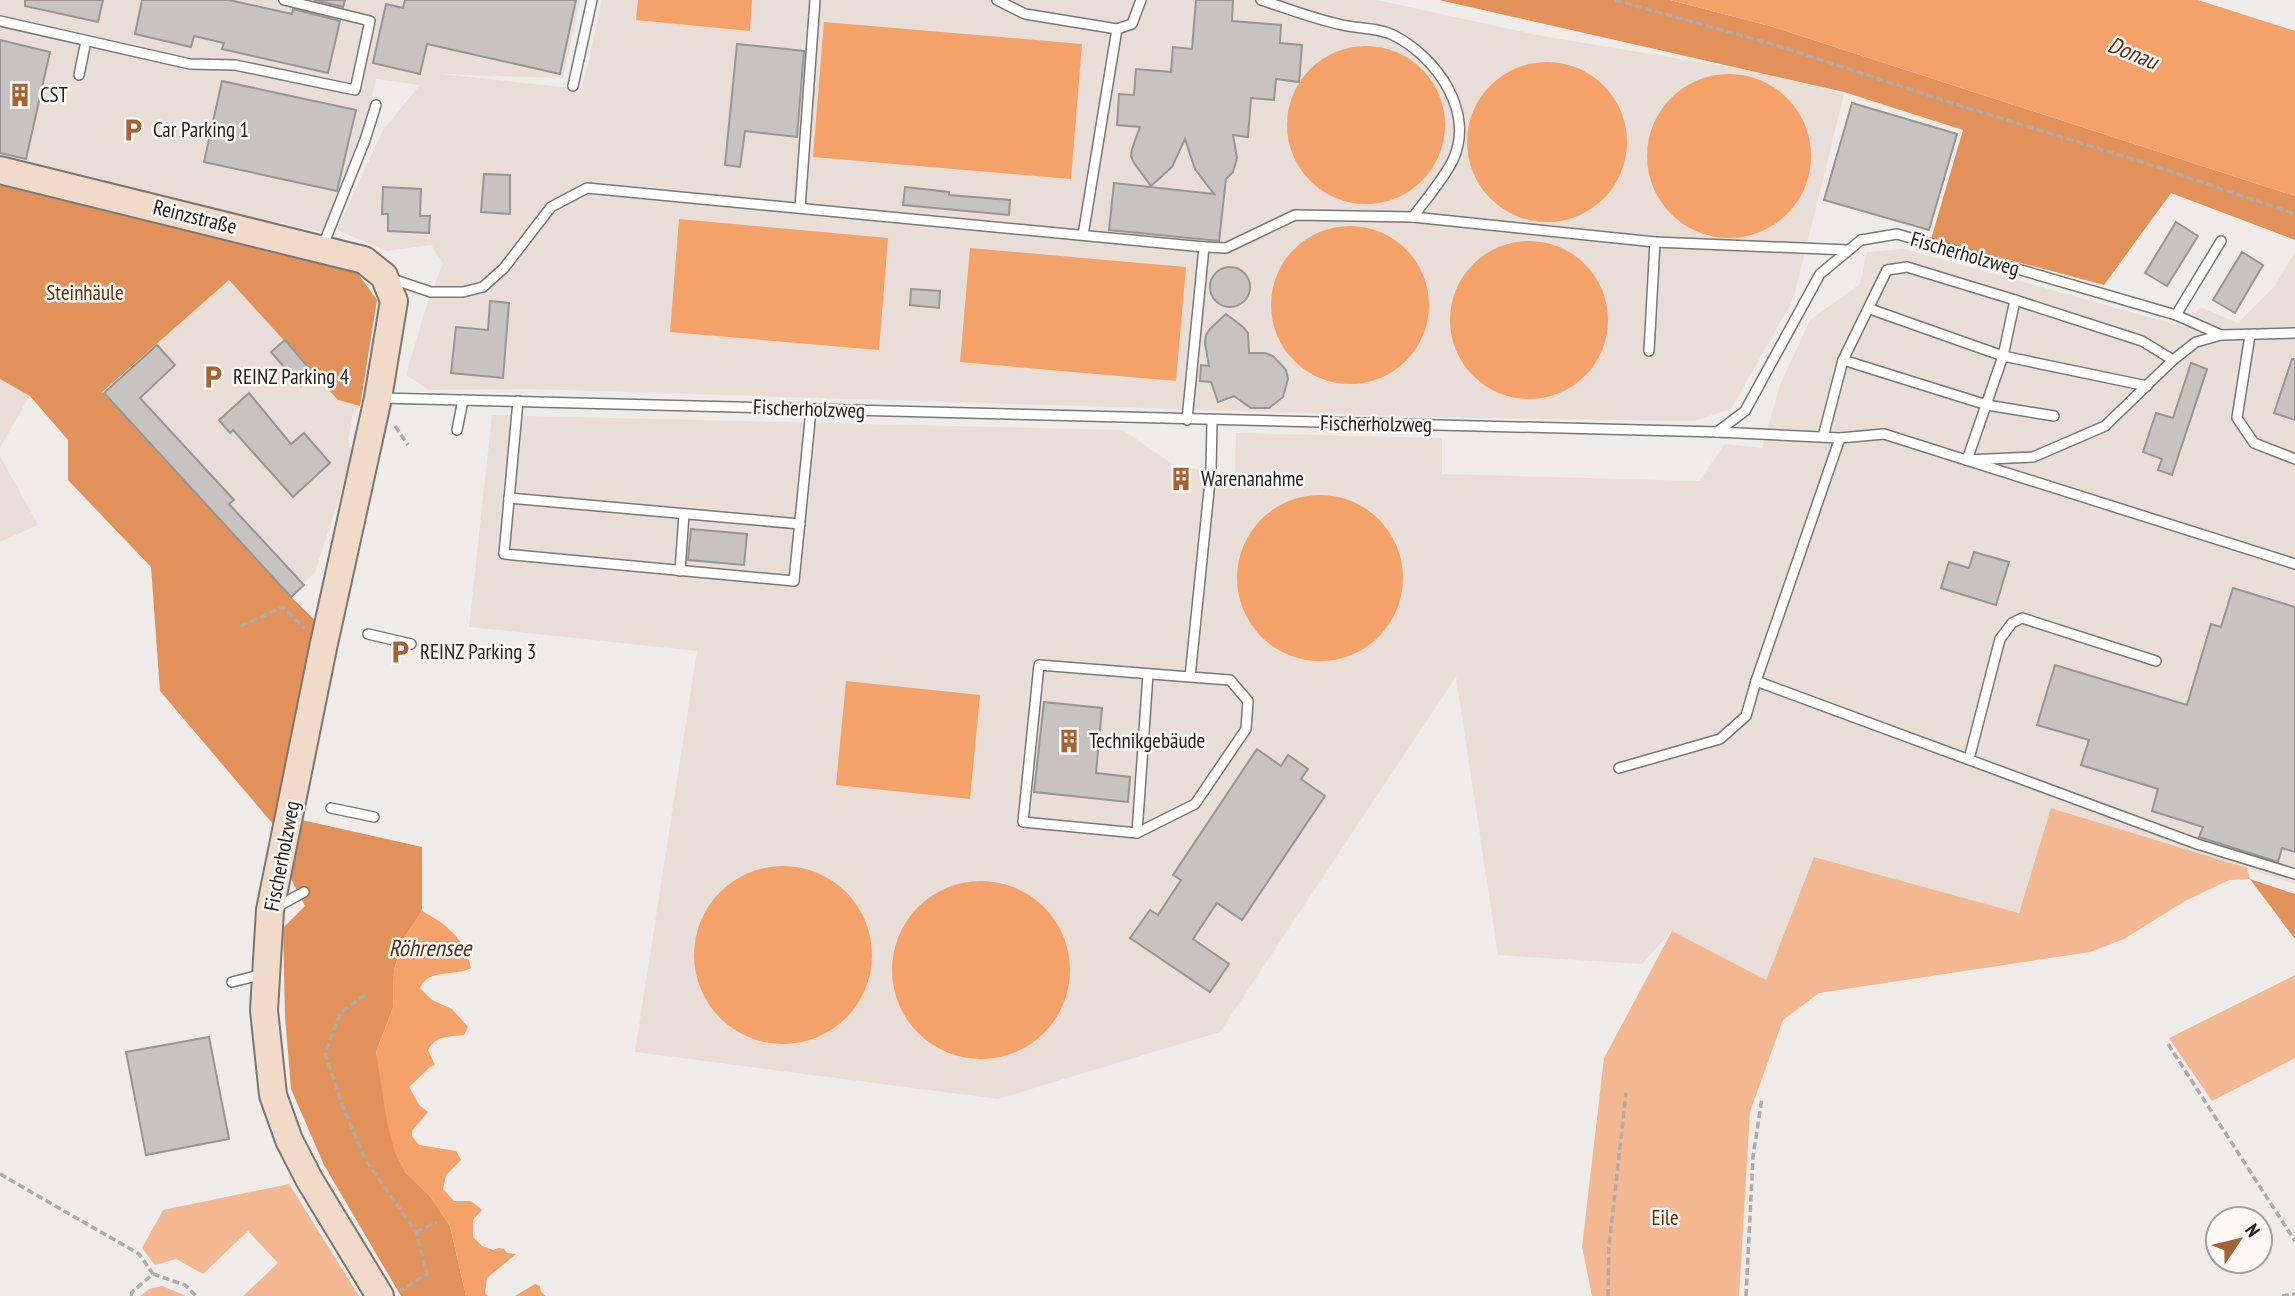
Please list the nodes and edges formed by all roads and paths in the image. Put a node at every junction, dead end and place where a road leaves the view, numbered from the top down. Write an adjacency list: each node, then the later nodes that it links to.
1 (284, 0): 10 (lane)
2 (592, 0): 12 (lane)
3 (815, 0): 15 (lane)
4 (997, 0): 9 (lane)
5 (1141, 0): 9 (lane)
6 (1261, 0): 17 (lane)
7 (1615, 0): 16 (path)
8 (0, 21): 10 (lane)
9 (1117, 29): 18 (lane)
10 (86, 41): 11 (lane)
11 (79, 75)
12 (573, 86)
13 (376, 104): 22 (lane)
14 (0, 170): 22 (street, Reinzstraße)
15 (800, 208): 18 (lane); 24 (lane)
16 (2295, 214)
17 (1413, 217): 19 (lane); 21 (lane)
18 (1083, 235): 21 (lane)
19 (1655, 242): 23 (lane); 31 (lane)
20 (2221, 242): 27 (lane)
21 (1204, 247): 42 (lane)
22 (322, 249): 24 (street, Reinzstraße)
23 (1848, 250): 27 (lane, Fischerholzweg); 45 (lane, Fischerholzweg)
24 (384, 276): 36 (street, Fischerholzweg)
25 (2015, 300): 26 (lane); 32 (lane); 34 (lane)
26 (1870, 309): 32 (lane); 33 (lane)
27 (2176, 315): 29 (lane, Fischerholzweg)
28 (2295, 333): 30 (lane)
29 (2221, 335): 30 (lane); 34 (lane)
30 (2250, 335): 48 (lane)
31 (1649, 351)
32 (2003, 355): 35 (lane); 39 (lane)
33 (1843, 360): 39 (lane); 46 (lane)
34 (2173, 360): 35 (lane)
35 (2147, 386): 49 (lane)
36 (378, 398): 37 (lane, Fischerholzweg); 58 (street, Fischerholzweg)
37 (463, 400): 38 (lane, Fischerholzweg); 44 (lane)
38 (518, 401): 40 (lane, Fischerholzweg); 50 (lane)
39 (1987, 405): 41 (lane); 49 (lane)
40 (811, 410): 42 (lane, Fischerholzweg); 52 (lane)
41 (2054, 416)
42 (1187, 420): 43 (lane, Fischerholzweg)
43 (1212, 421): 45 (lane, Fischerholzweg); 61 (lane)
44 (457, 430)
45 (1717, 432): 46 (lane)
46 (1823, 438): 47 (lane)
47 (1840, 438): 49 (lane); 62 (lane)
48 (2295, 459)
49 (1966, 460): 53 (lane)
50 (509, 498): 51 (lane); 54 (lane)
51 (684, 514): 52 (lane); 54 (lane)
52 (800, 524): 54 (lane)
53 (2295, 564)
54 (680, 571)
55 (241, 626): 58 (path)
56 (368, 634): 57 (lane)
57 (411, 643)
58 (323, 648): 70 (street, Fischerholzweg)
59 (2156, 661): 63 (lane)
60 (1148, 674): 61 (lane); 67 (lane); 67 (lane)
61 (1190, 677): 67 (lane)
62 (1756, 681): 63 (lane); 64 (lane)
63 (1969, 760): 68 (lane)
64 (1619, 768)
65 (331, 807): 66 (lane)
66 (374, 817)
67 (1137, 833)
68 (2295, 874)
69 (304, 892): 70 (lane)
70 (270, 910): 71 (street, Fischerholzweg)
71 (266, 974): 72 (lane); 85 (street, Fischerholzweg)
72 (232, 982)
73 (365, 995): 79 (path)
74 (2168, 1044): 80 (path)
75 (1626, 1093): 87 (path)
76 (1762, 1098): 88 (path)
77 (0, 1174): 81 (path)
78 (437, 1222): 79 (path)
79 (416, 1232): 86 (path)
80 (2295, 1241)
81 (153, 1274): 83 (path); 84 (path)
82 (2295, 1294): 89 (path)
83 (131, 1296)
84 (196, 1296)
85 (380, 1296)
86 (392, 1296)
87 (1608, 1296)
88 (1746, 1296)
89 (2281, 1296)

